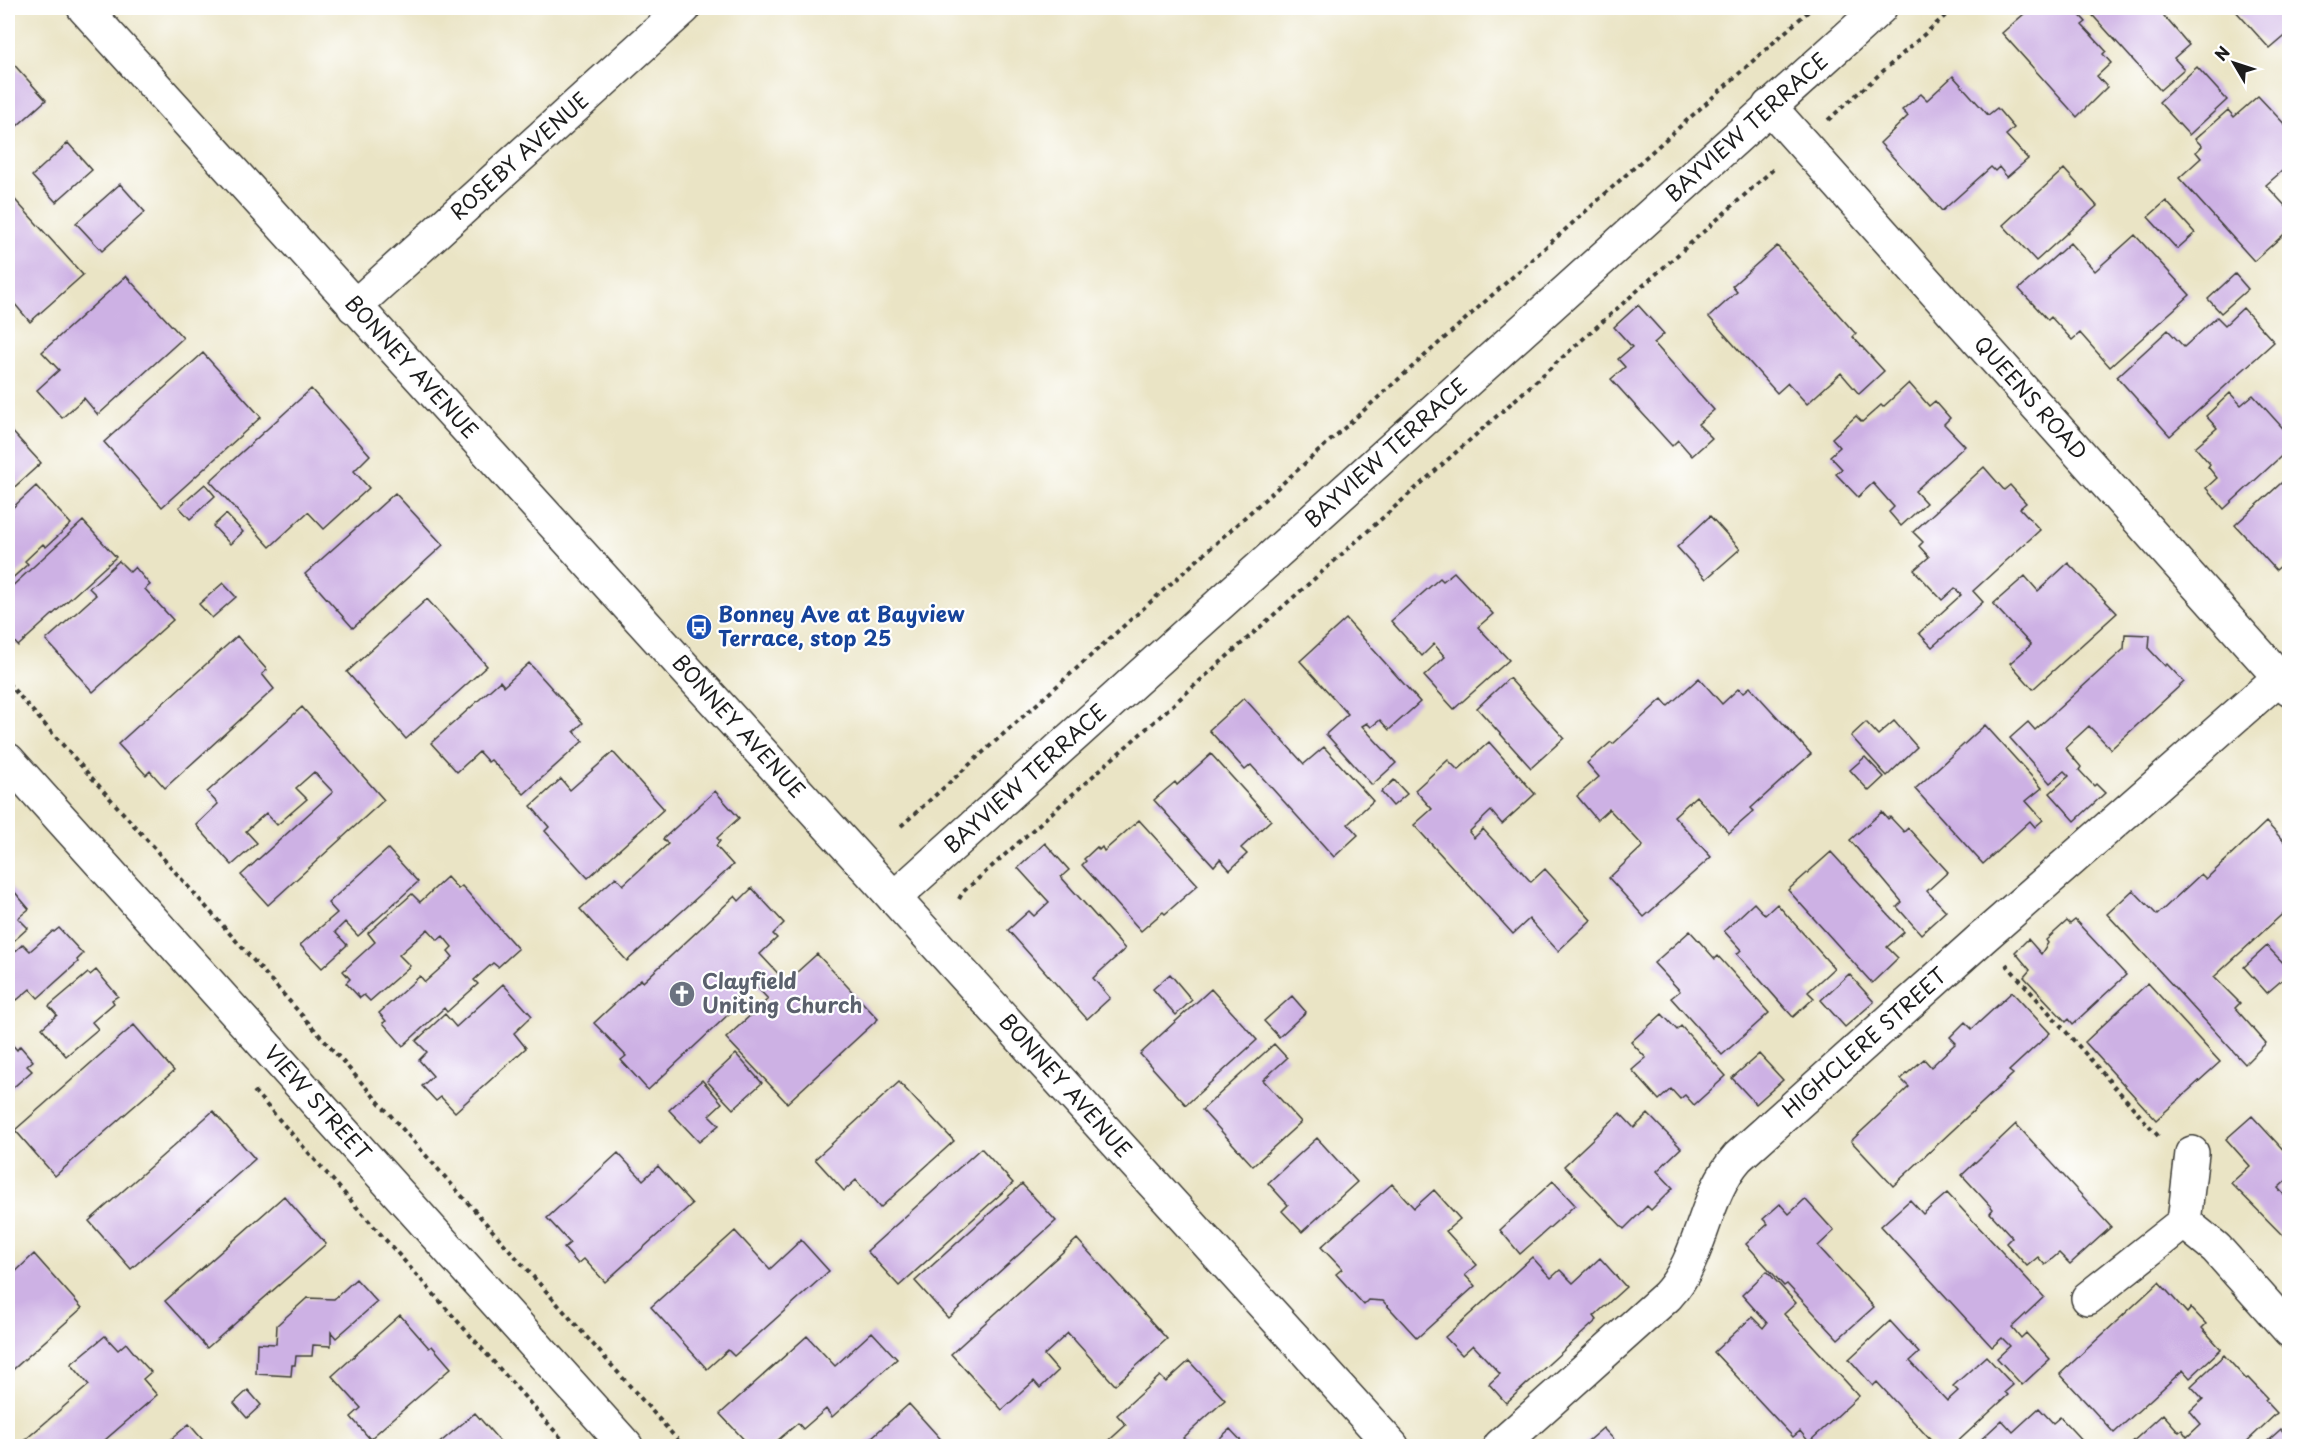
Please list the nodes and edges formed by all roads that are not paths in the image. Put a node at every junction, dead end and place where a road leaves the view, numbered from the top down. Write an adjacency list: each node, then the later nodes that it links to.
1 (84, 8): 5 (street, BONNEY AVENUE)
2 (684, 8): 5 (street, ROSEBY AVENUE)
3 (1880, 8): 4 (street, BAYVIEW TERRACE)
4 (1769, 106): 6 (street, QUEENS ROAD); 8 (street, BAYVIEW TERRACE)
5 (354, 307): 8 (street, BONNEY AVENUE)
6 (2284, 683): 15 (street, HIGHCLERE STREET)
7 (8, 760): 13 (street, VIEW STREET)
8 (894, 898): 14 (street, BONNEY AVENUE)
9 (2177, 1147): 10 (street)
10 (2184, 1222): 11 (street); 12 (street)
11 (2088, 1299)
12 (2289, 1331)
13 (626, 1446)
14 (1392, 1446)
15 (1500, 1446)

